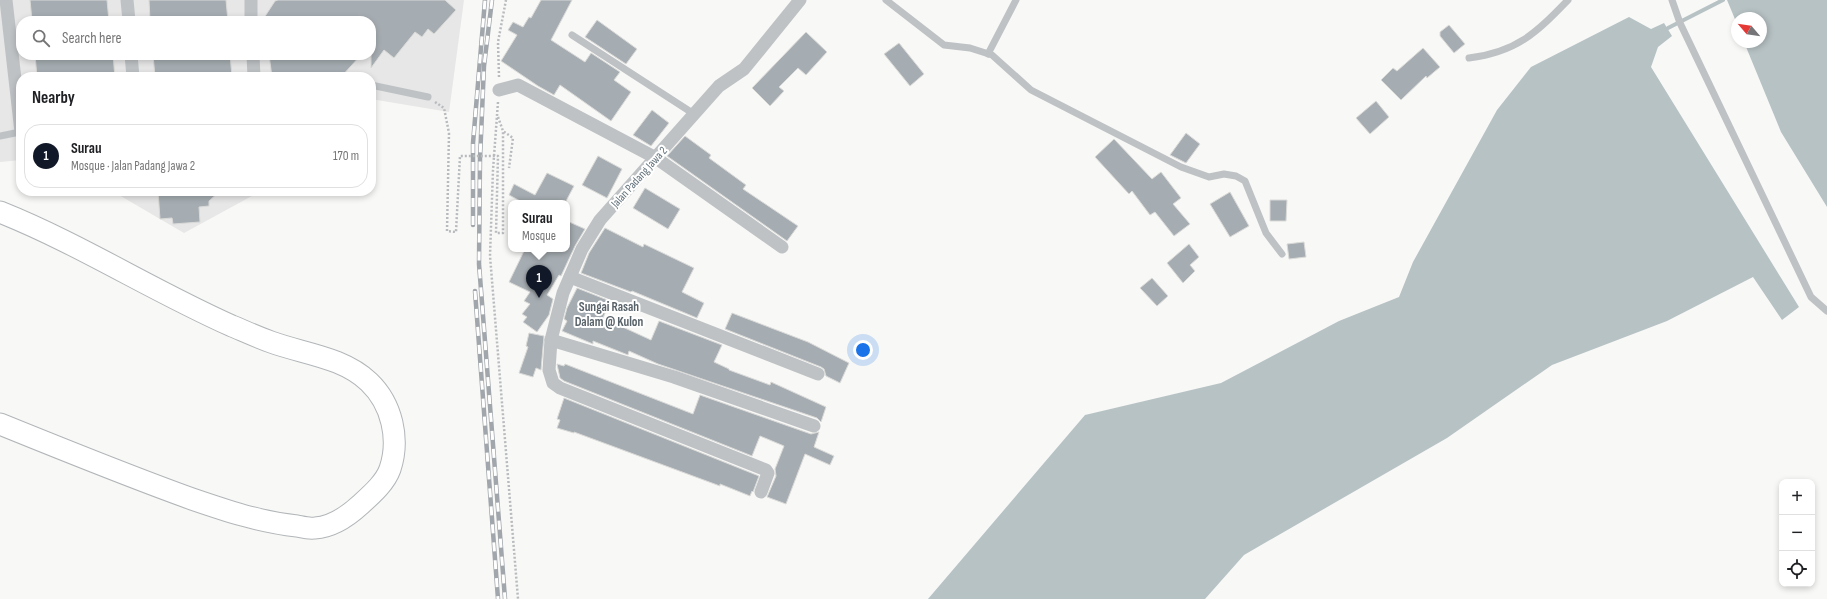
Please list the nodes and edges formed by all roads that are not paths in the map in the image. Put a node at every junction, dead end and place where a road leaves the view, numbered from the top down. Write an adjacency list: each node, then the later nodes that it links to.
1 (6, 0): 19 (street)
2 (127, 0): 9 (street)
3 (251, 0): 10 (street)
4 (800, 0): 22 (street, Jalan Padang Jawa 2)
5 (886, 0): 12 (lane)
6 (1016, 0): 12 (lane)
7 (1568, 0): 13 (lane)
8 (1672, 0): 30 (lane)
9 (128, 16)
10 (252, 16)
11 (572, 35): 22 (lane)
12 (988, 54): 28 (lane)
13 (1470, 58)
14 (131, 60): 16 (street)
15 (253, 60): 17 (street)
16 (133, 72)
17 (254, 72)
18 (376, 86): 21 (lane)
19 (16, 88)
20 (499, 90): 25 (street)
21 (428, 96)
22 (694, 114): 25 (street, Jalan Padang Jawa 2)
23 (16, 133): 24 (lane)
24 (0, 136)
25 (656, 158): 27 (street); 29 (street, Jalan Padang Jawa 2)
26 (0, 212): 33 (main road)
27 (782, 247)
28 (1282, 254)
29 (570, 277): 31 (street, Jalan Padang Jawa 2); 32 (street)
30 (1827, 311)
31 (551, 340): 34 (street); 35 (street, Jalan Padang Jawa 2)
32 (818, 374)
33 (0, 424)
34 (814, 426)
35 (761, 492)

